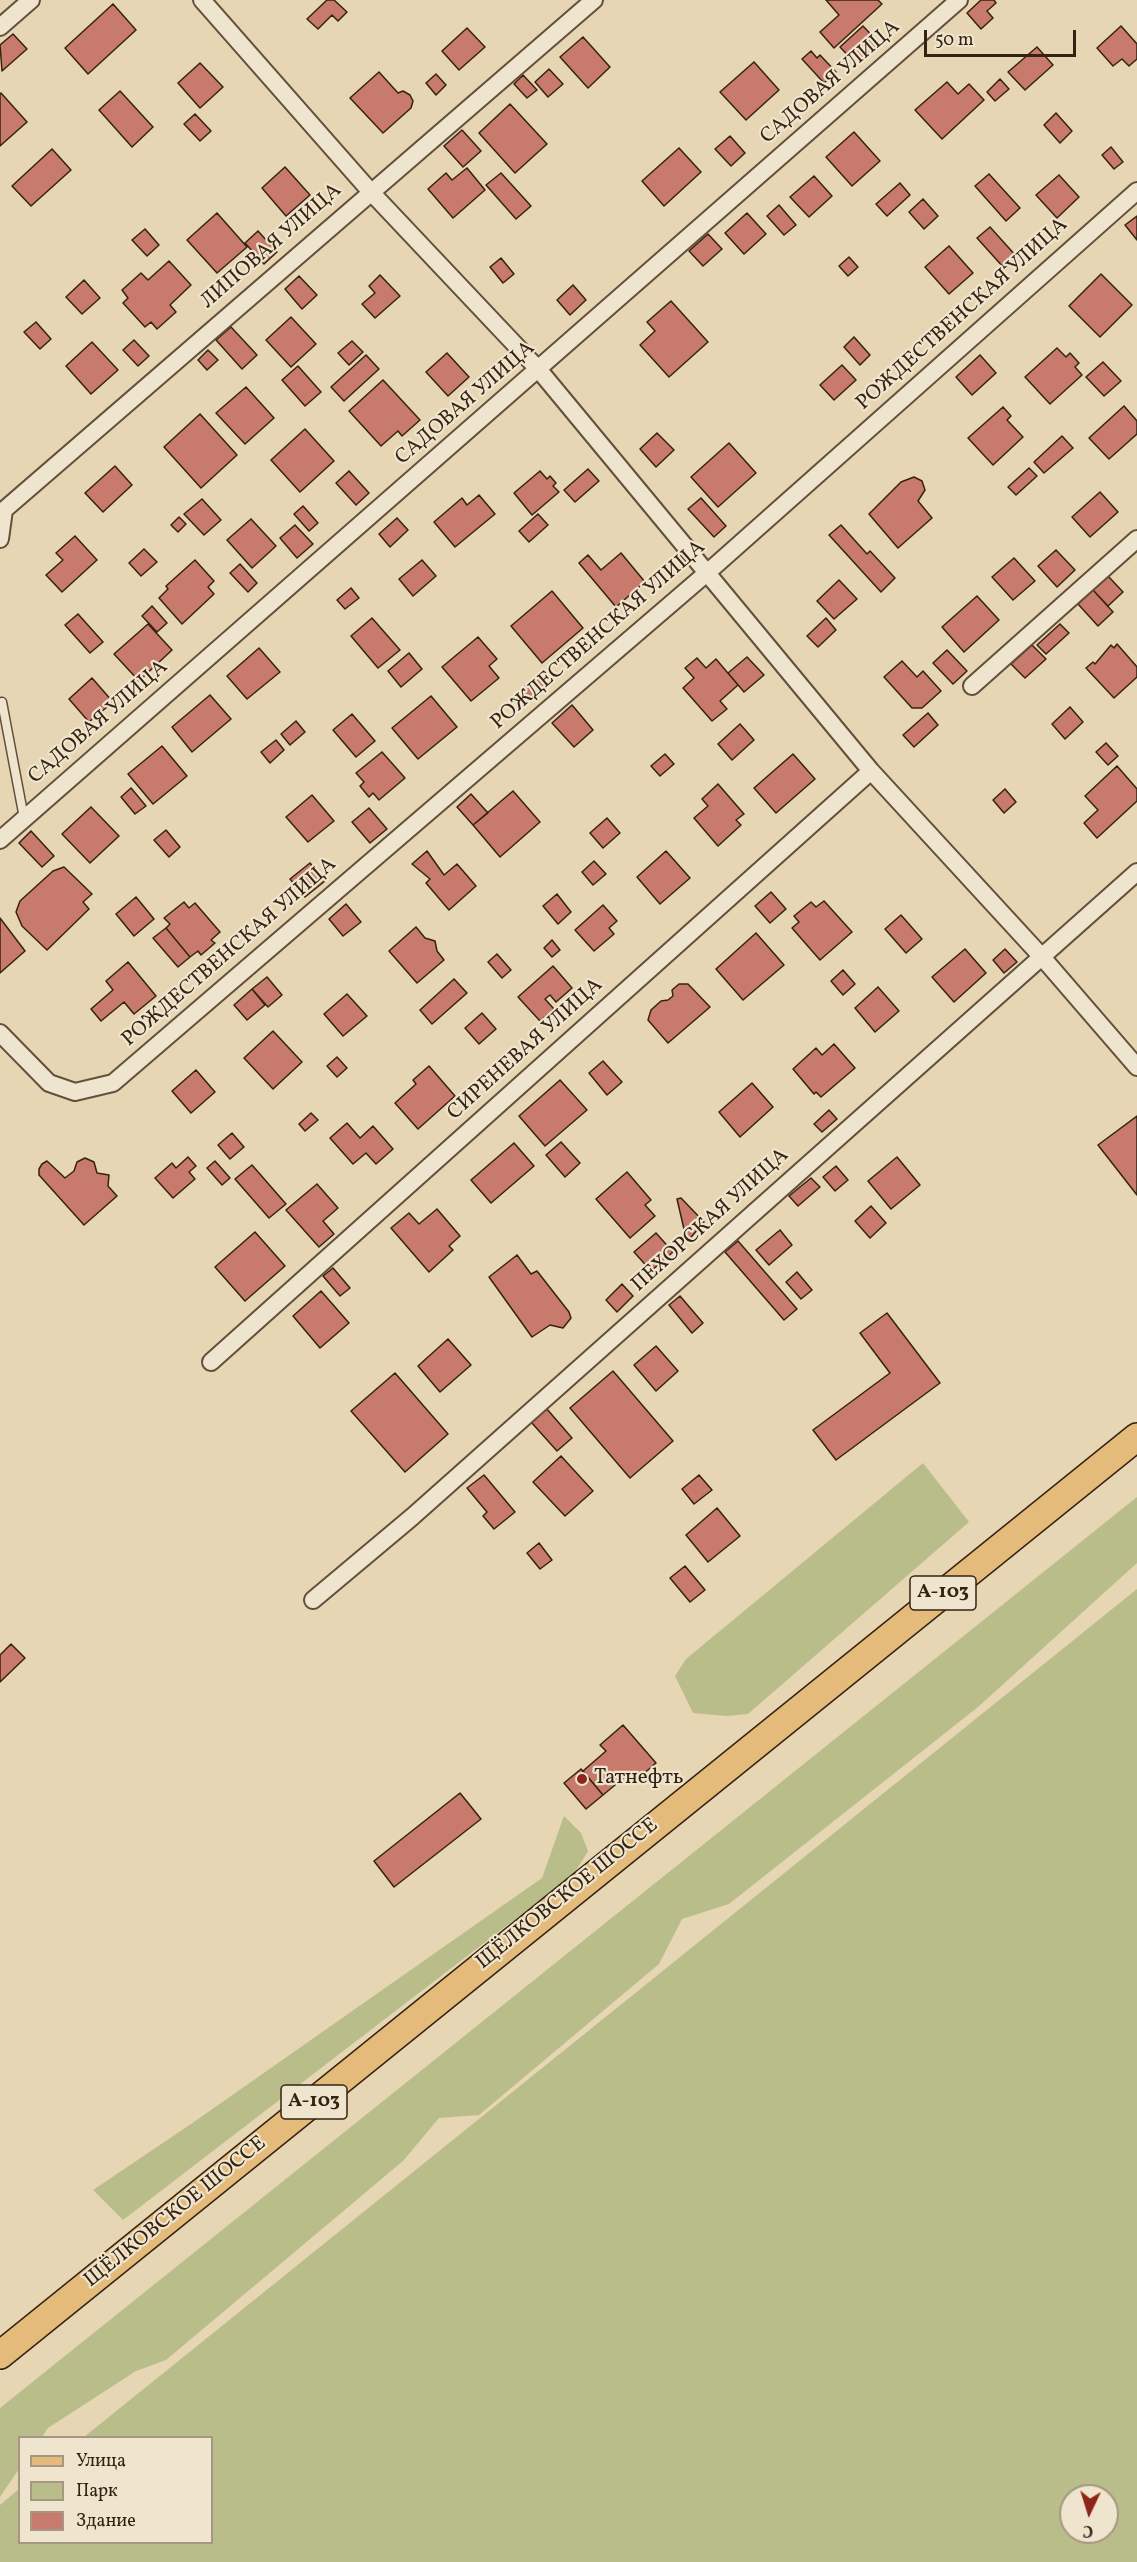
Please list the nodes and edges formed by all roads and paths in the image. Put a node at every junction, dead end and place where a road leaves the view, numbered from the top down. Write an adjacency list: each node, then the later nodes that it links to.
1 (31, 0): 5 (street)
2 (202, 0): 6 (street)
3 (594, 0): 6 (street, ЛИПОВАЯ УЛИЦА)
4 (959, 0): 8 (street, САДОВАЯ УЛИЦА)
5 (0, 27)
6 (370, 191): 8 (street); 9 (street, ЛИПОВАЯ УЛИЦА)
7 (1137, 191): 11 (street, РОЖДЕСТВЕНСКАЯ УЛИЦА)
8 (539, 370): 11 (street); 15 (street, САДОВАЯ УЛИЦА)
9 (0, 539)
10 (1137, 539): 12 (street)
11 (708, 572): 14 (street); 19 (street, РОЖДЕСТВЕНСКАЯ УЛИЦА)
12 (972, 686)
13 (2, 702): 15 (lane)
14 (871, 771): 18 (street); 21 (street, СИРЕНЕВАЯ УЛИЦА)
15 (24, 819): 16 (street, САДОВАЯ УЛИЦА)
16 (0, 840)
17 (1137, 872): 18 (street, ПЕХОРСКАЯ УЛИЦА)
18 (1042, 957): 20 (street); 23 (street, ПЕХОРСКАЯ УЛИЦА)
19 (0, 1033)
20 (1137, 1067)
21 (211, 1362)
22 (1137, 1437): 24 (main road, ЩЁЛКОВСКОЕ ШОССЕ / А-103)
23 (313, 1600)
24 (0, 2355)

